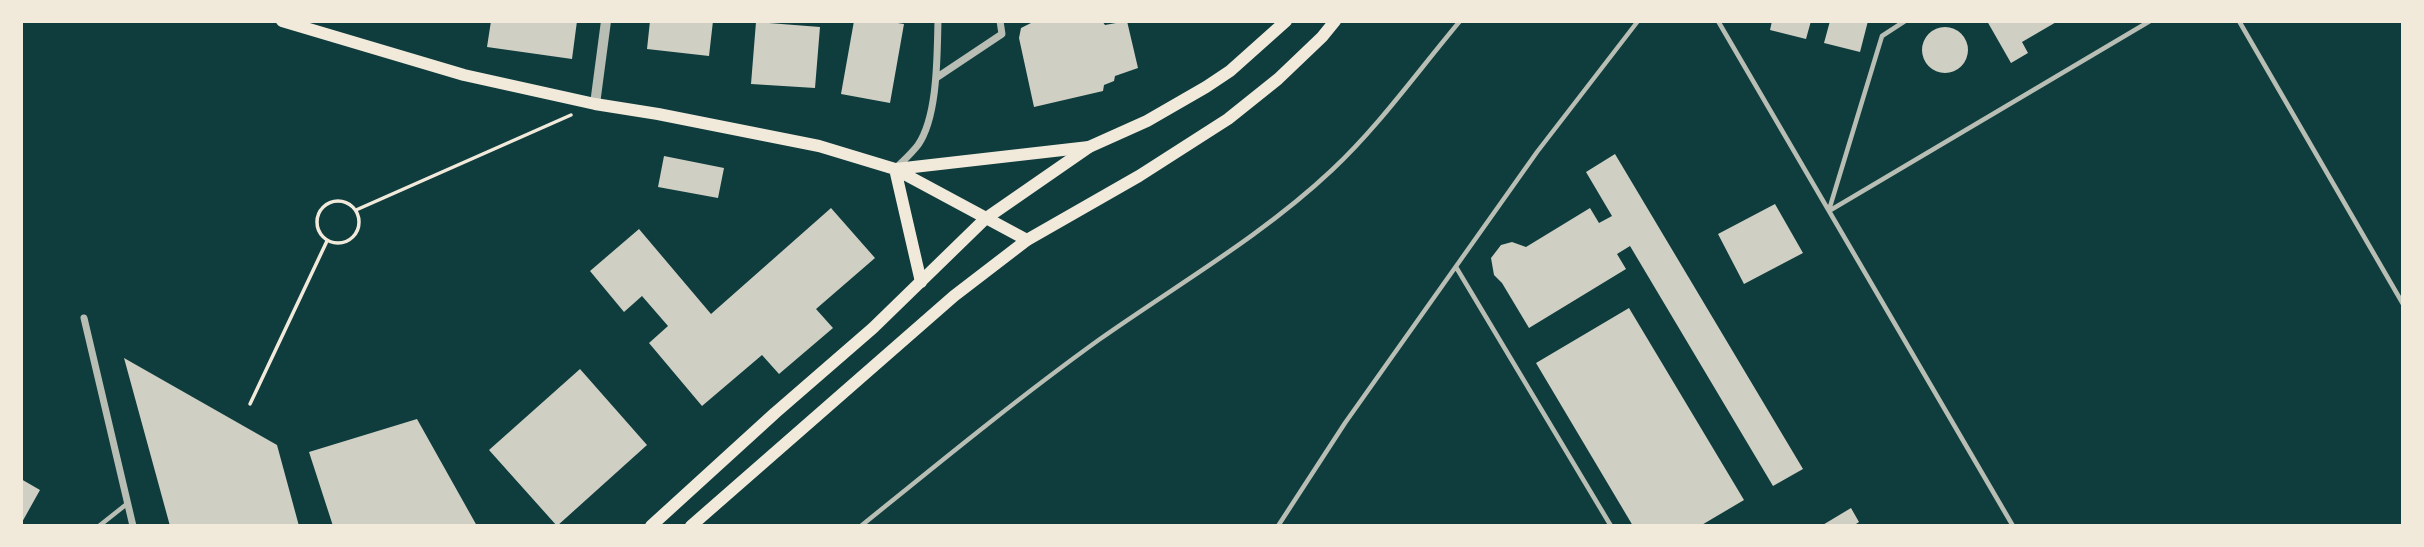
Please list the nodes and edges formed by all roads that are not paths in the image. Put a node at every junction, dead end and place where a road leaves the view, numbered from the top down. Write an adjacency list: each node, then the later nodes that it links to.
1 (282, 21): 14 (main road)
2 (606, 21): 14 (street)
3 (938, 21): 13 (street)
4 (1000, 21): 13 (street)
5 (1286, 21): 15 (main road)
6 (1335, 21): 19 (main road)
7 (1460, 21): 29 (lane)
8 (1638, 21): 20 (lane)
9 (1718, 21): 17 (lane)
10 (1905, 21): 17 (lane)
11 (2150, 21): 17 (lane)
12 (2239, 21): 22 (lane)
13 (936, 78): 16 (street)
14 (595, 104): 16 (main road)
15 (1089, 147): 16 (main road); 18 (main road)
16 (895, 169): 18 (main road); 21 (main road)
17 (1829, 211): 32 (lane)
18 (985, 219): 19 (main road); 21 (main road)
19 (1027, 240): 28 (main road)
20 (1456, 267): 30 (lane); 31 (lane)
21 (921, 282): 27 (main road)
22 (2403, 304)
23 (84, 318): 24 (street)
24 (128, 503): 25 (lane); 26 (street)
25 (99, 526)
26 (133, 526)
27 (651, 526)
28 (691, 526)
29 (861, 526)
30 (1278, 526)
31 (1611, 526)
32 (2013, 526)

